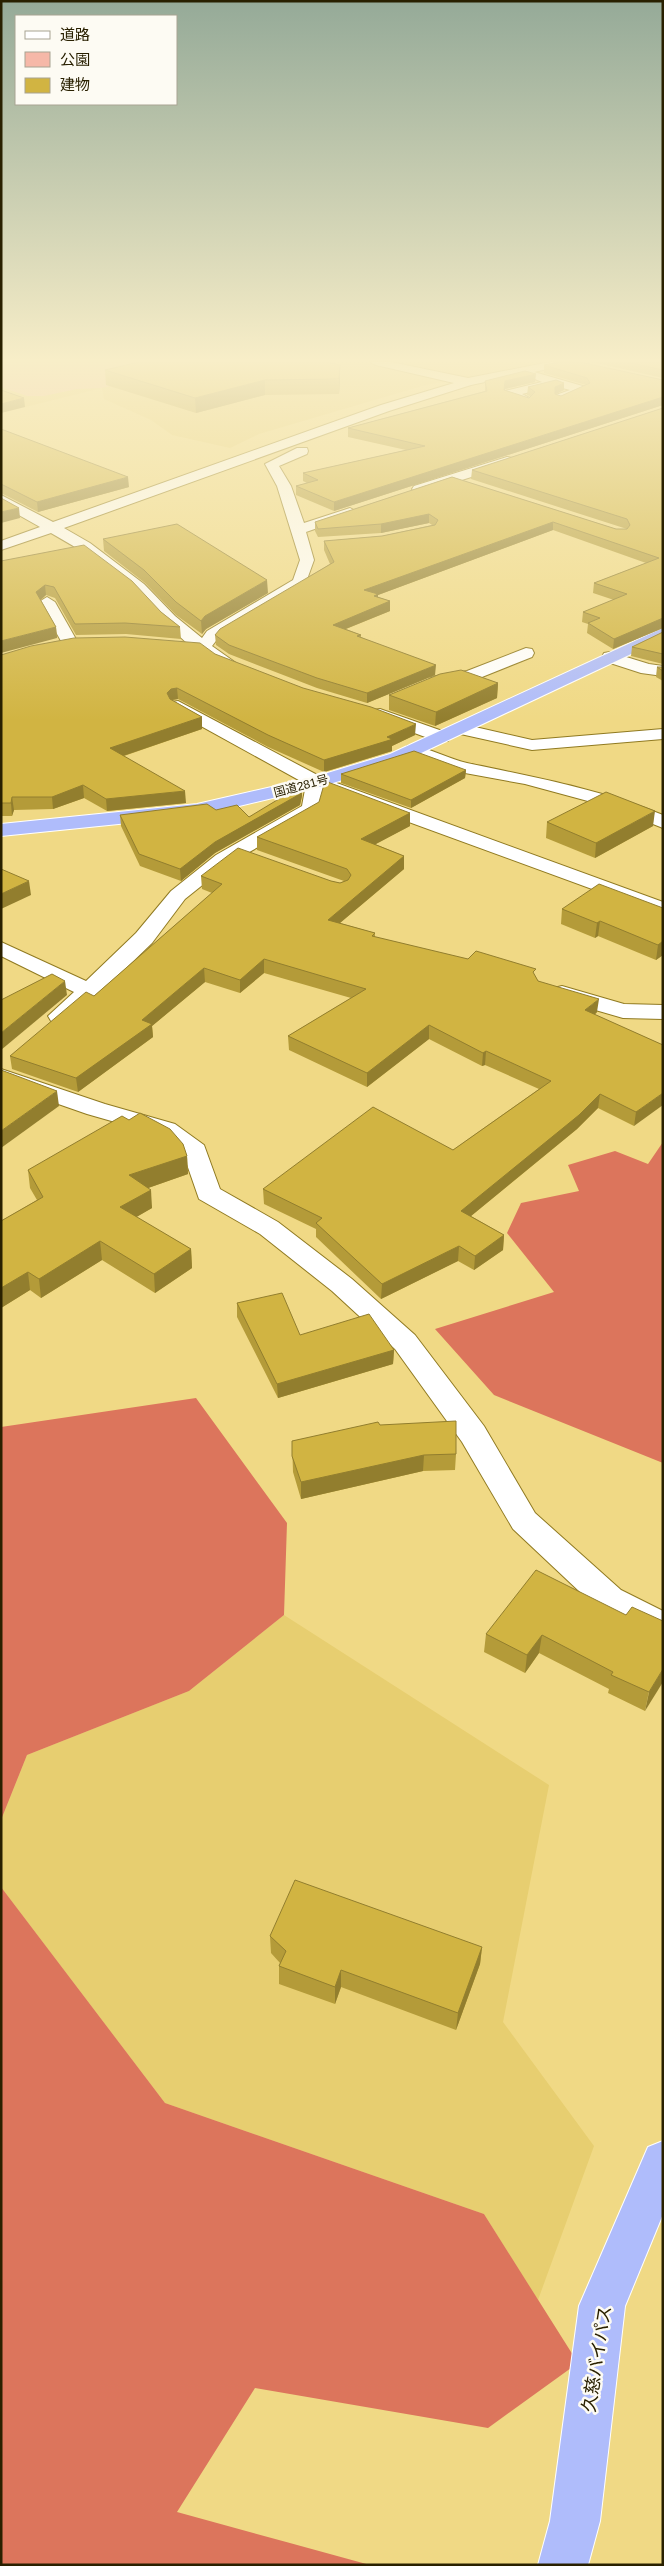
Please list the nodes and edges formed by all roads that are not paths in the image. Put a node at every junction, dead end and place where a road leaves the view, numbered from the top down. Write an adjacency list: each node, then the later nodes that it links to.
1 (180, 482): 9 (street)
2 (282, 482): 10 (street)
3 (444, 482): 6 (street)
4 (460, 482): 5 (street)
5 (470, 485)
6 (406, 494)
7 (1, 499): 9 (street)
8 (361, 509): 10 (street)
9 (52, 528): 13 (street); 18 (street)
10 (297, 530): 12 (street)
11 (322, 544): 12 (street)
12 (302, 545): 18 (street)
13 (1, 546)
14 (47, 602): 16 (street)
15 (659, 638): 20 (highway, 国道281号)
16 (88, 640)
17 (174, 645): 18 (street)
18 (203, 647): 21 (street)
19 (526, 653): 23 (street)
20 (610, 657): 22 (street); 26 (highway, 国道281号)
21 (240, 668)
22 (663, 671)
23 (426, 686)
24 (393, 700): 28 (street)
25 (178, 706): 30 (street)
26 (462, 729): 27 (street); 28 (highway, 国道281号)
27 (663, 734)
28 (442, 737): 29 (highway, 国道281号)
29 (413, 750): 30 (highway, 国道281号); 31 (street)
30 (316, 782): 32 (highway, 国道281号); 33 (street); 35 (street)
31 (663, 822)
32 (1, 830)
33 (236, 851): 34 (street); 38 (street)
34 (264, 861)
35 (663, 909)
36 (1, 948): 38 (street)
37 (545, 988): 39 (street)
38 (90, 991): 40 (street)
39 (663, 1012)
40 (40, 1032)
41 (3, 1067): 42 (street)
42 (663, 1627)
43 (663, 2162): 44 (highway, 久慈バイパス)
44 (562, 2565)

